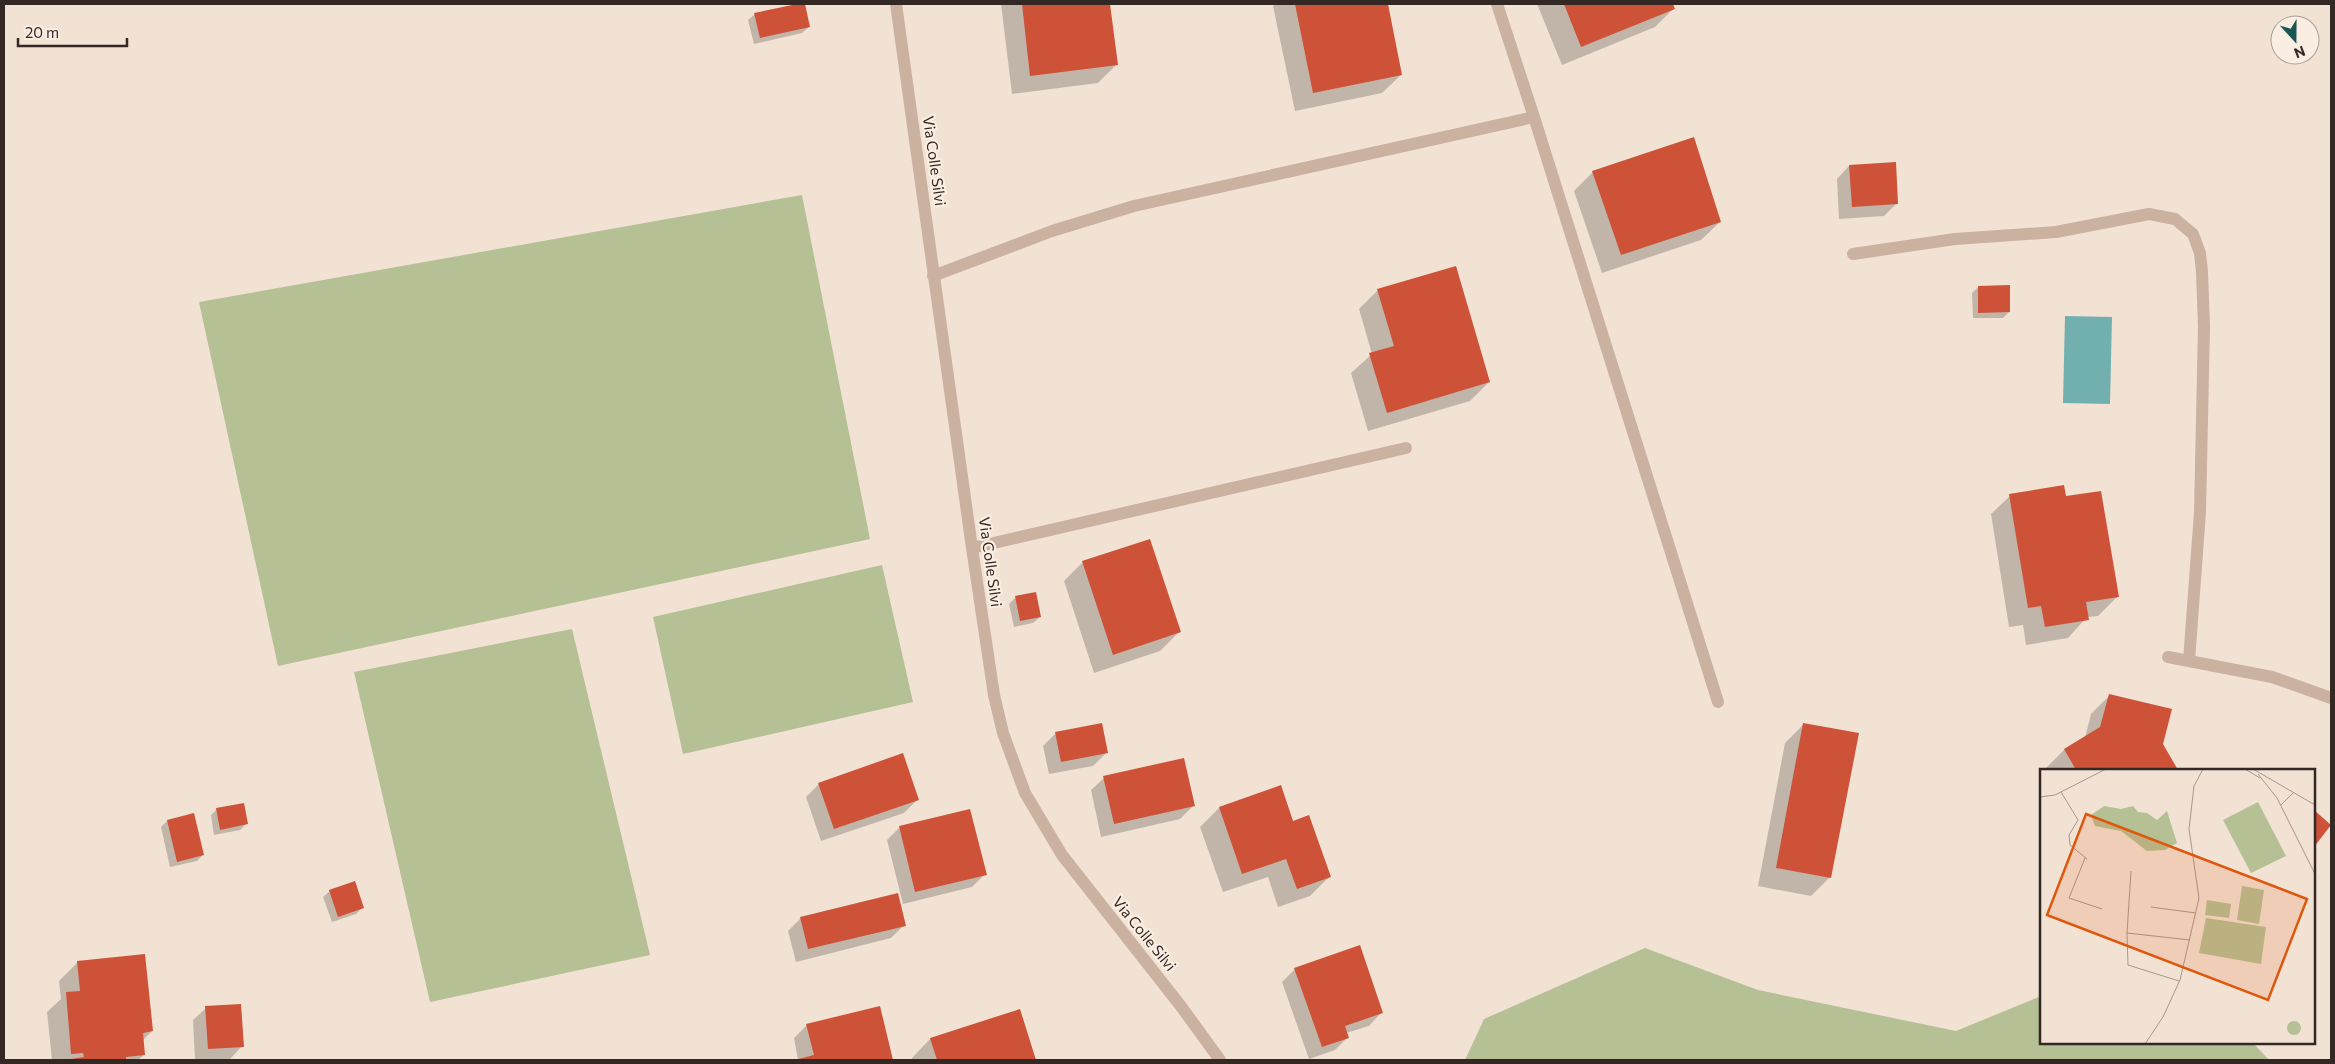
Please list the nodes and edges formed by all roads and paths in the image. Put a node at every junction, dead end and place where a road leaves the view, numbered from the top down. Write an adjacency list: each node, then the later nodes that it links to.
1 (896, 4): 5 (street, Via Colle Silvi)
2 (1497, 4): 3 (street)
3 (1534, 116): 5 (street); 11 (street)
4 (1853, 254): 9 (street)
5 (933, 276): 7 (street, Via Colle Silvi)
6 (1406, 448): 7 (street)
7 (972, 548): 12 (street, Via Colle Silvi)
8 (2168, 657): 9 (street)
9 (2189, 661): 10 (street)
10 (2331, 698)
11 (1718, 702)
12 (1220, 1060)

